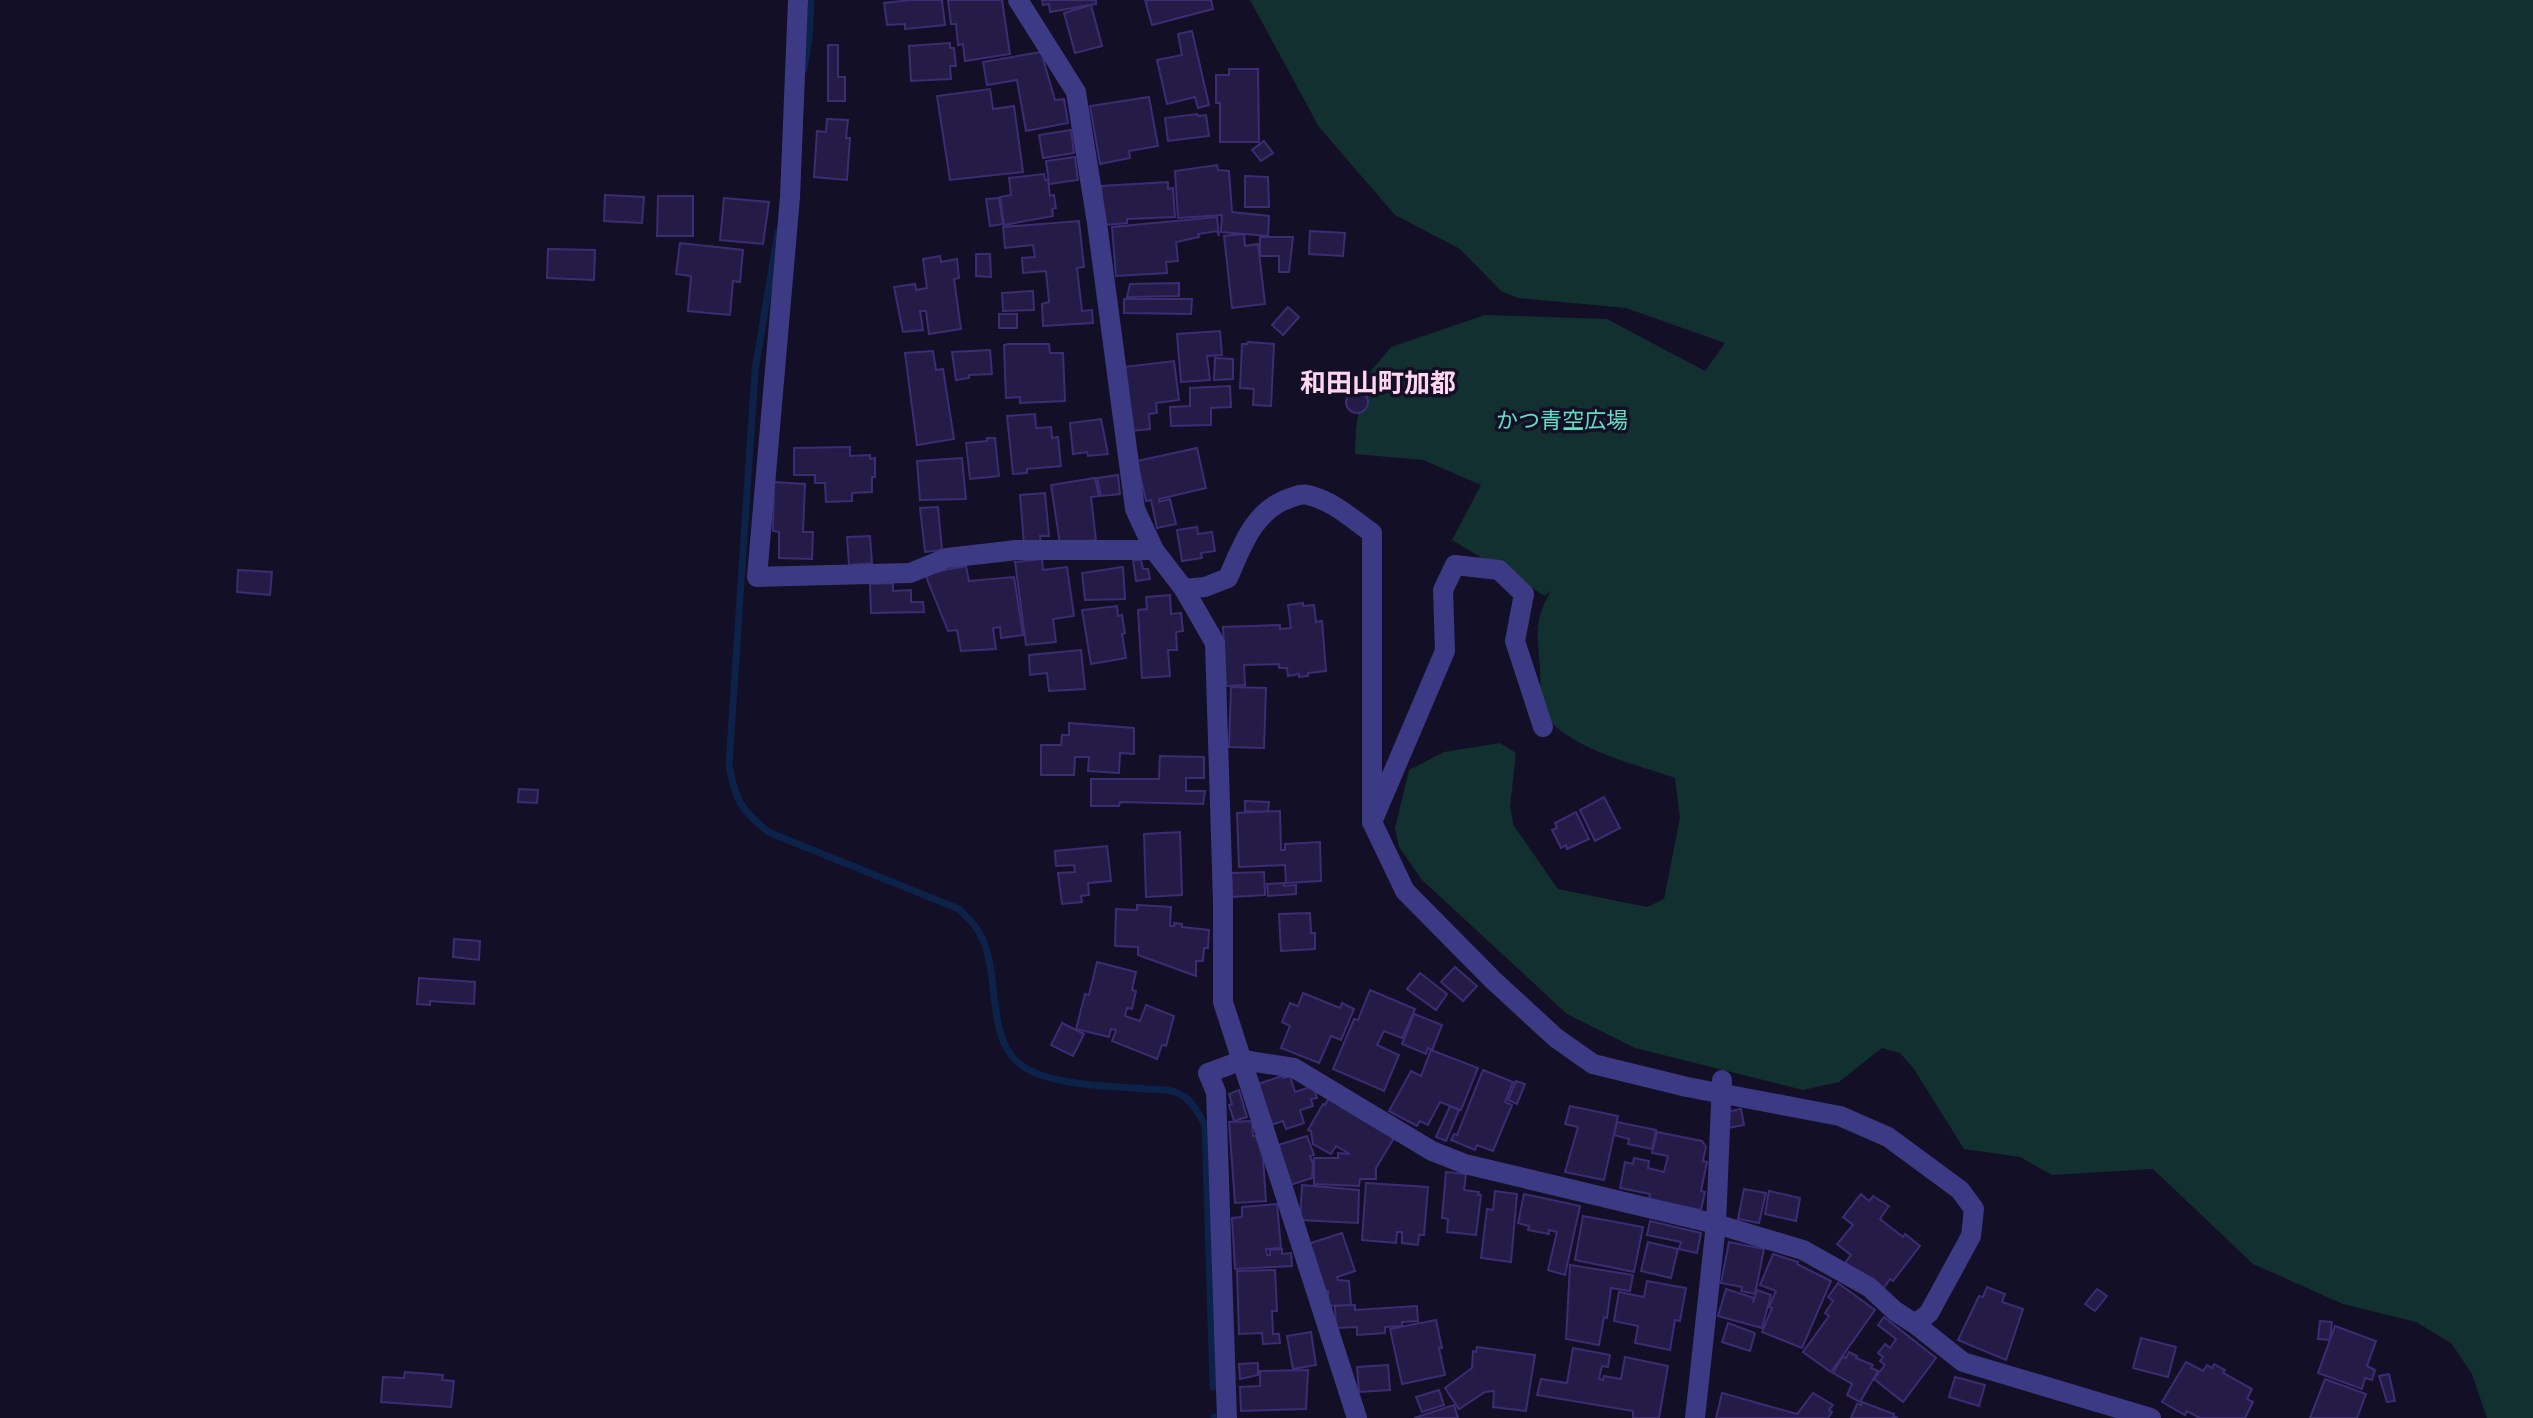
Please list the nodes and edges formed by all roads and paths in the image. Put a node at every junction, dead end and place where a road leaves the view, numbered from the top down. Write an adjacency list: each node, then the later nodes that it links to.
1 (798, 0): 3 (street)
2 (1018, 0): 3 (street)
3 (1154, 550): 4 (street)
4 (1184, 589): 6 (street); 7 (street)
5 (1543, 727): 6 (street)
6 (1372, 822): 8 (street)
7 (1243, 1060): 9 (street); 11 (street); 12 (street)
8 (1722, 1086): 9 (street); 10 (street)
9 (1716, 1224): 10 (street); 13 (street)
10 (1915, 1324): 14 (street)
11 (1227, 1418)
12 (1357, 1418)
13 (1695, 1418)
14 (2151, 1418)

